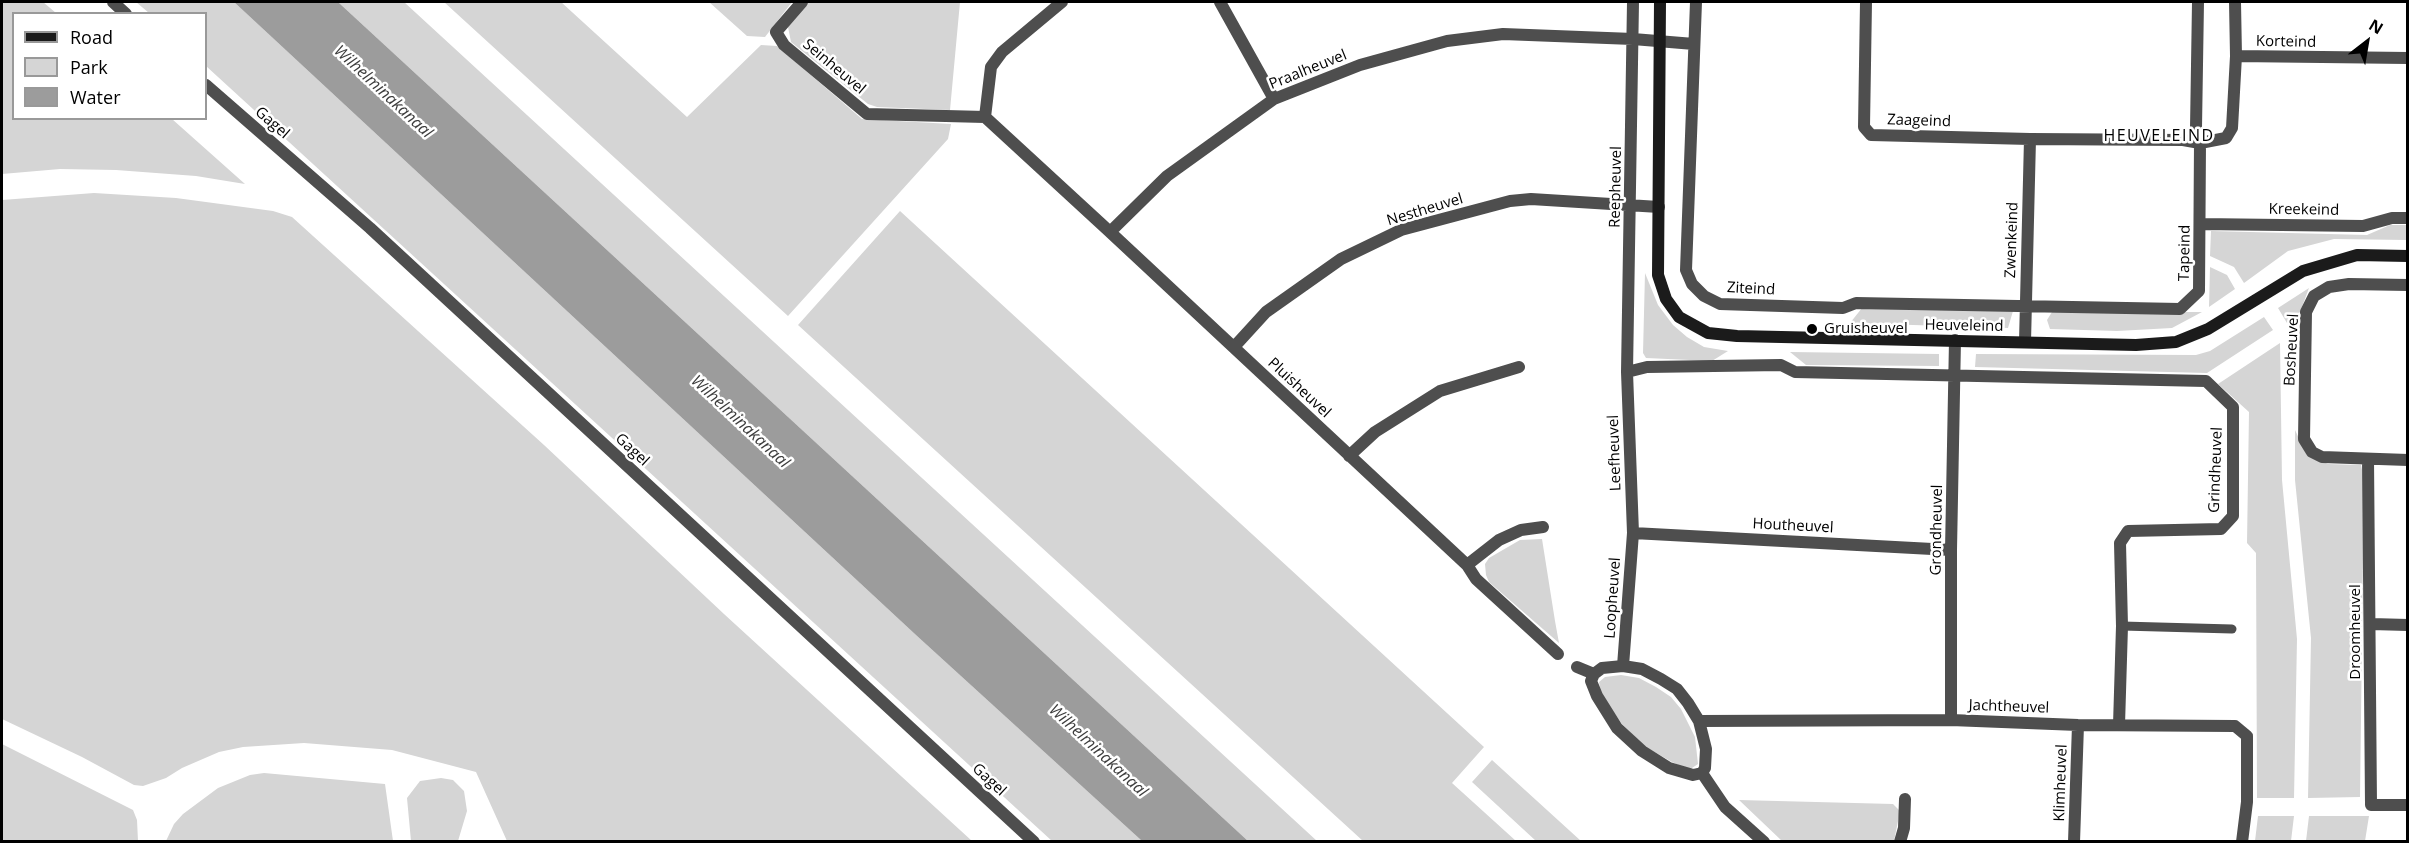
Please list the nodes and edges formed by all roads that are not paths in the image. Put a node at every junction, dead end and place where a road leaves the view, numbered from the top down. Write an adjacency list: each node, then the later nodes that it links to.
1 (802, 2): 17 (street, Seinheuvel)
2 (1062, 2): 17 (street)
3 (1220, 2): 16 (street)
4 (1633, 2): 10 (street, Reepheuvel)
5 (1660, 2): 11 (street, Heuveleind)
6 (1695, 2): 12 (street, Ziteind)
7 (1866, 2): 18 (street, Zaageind)
8 (2198, 2): 19 (street, Tapeind)
9 (2235, 2): 13 (street)
10 (1633, 39): 11 (street, Praalheuvel); 16 (street, Praalheuvel); 20 (street, Reepheuvel)
11 (1660, 41): 12 (street, Praalheuvel); 21 (street, Heuveleind)
12 (1694, 44): 27 (street, Ziteind)
13 (2236, 56): 14 (street, Korteind); 19 (street)
14 (2408, 58)
15 (207, 86): 56 (street, Gagel)
16 (1274, 99): 24 (street, Praalheuvel)
17 (985, 117): 24 (street)
18 (2030, 139): 19 (street); 27 (street, Zwenkeind)
19 (2200, 143): 23 (street, Tapeind)
20 (1631, 207): 21 (street, Nestheuvel); 30 (street, Nestheuvel); 32 (street, Reepheuvel)
21 (1659, 207): 28 (street, Heuveleind)
22 (2408, 218): 23 (street, Kreekeind)
23 (2200, 224): 27 (street, Tapeind)
24 (1110, 232): 30 (street, Pluisheuvel)
25 (2408, 256): 29 (street, Heuveleind)
26 (2408, 285): 35 (street, Bosheuvel)
27 (2025, 305): 29 (street, Zwenkeind)
28 (1955, 340): 29 (street, Heuveleind); 33 (street, Grondheuvel)
29 (2025, 342)
30 (1234, 347): 34 (street, Pluisheuvel)
31 (1519, 367): 34 (street)
32 (1627, 372): 33 (street); 38 (street, Leefheuvel)
33 (1954, 375): 39 (street, Grondheuvel); 43 (street, Grindheuvel)
34 (1349, 456): 40 (street, Pluisheuvel)
35 (2368, 459): 36 (street); 41 (street, Droomheuvel)
36 (2408, 460)
37 (1543, 527): 40 (street)
38 (1633, 533): 39 (street, Houtheuvel); 46 (street, Loopheuvel)
39 (1951, 550): 49 (street, Grondheuvel)
40 (1467, 565): 45 (street, Pluisheuvel)
41 (2371, 624): 42 (street); 55 (street, Droomheuvel)
42 (2408, 625)
43 (2122, 626): 44 (lane); 52 (street, Grindheuvel)
44 (2232, 629)
45 (1558, 654)
46 (1623, 666): 48 (street); 50 (street)
47 (1577, 667): 48 (street)
48 (1594, 674): 53 (street)
49 (1951, 720): 50 (street, Jachtheuvel); 51 (street, Jachtheuvel)
50 (1699, 721): 53 (street)
51 (2078, 725): 52 (street, Jachtheuvel); 59 (street, Klimheuvel)
52 (2119, 725): 60 (street, Jachtheuvel)
53 (1702, 773): 57 (street)
54 (1905, 799): 58 (street)
55 (2408, 805)
56 (1034, 842)
57 (1764, 842)
58 (1900, 842)
59 (2074, 842)
60 (2242, 842)

